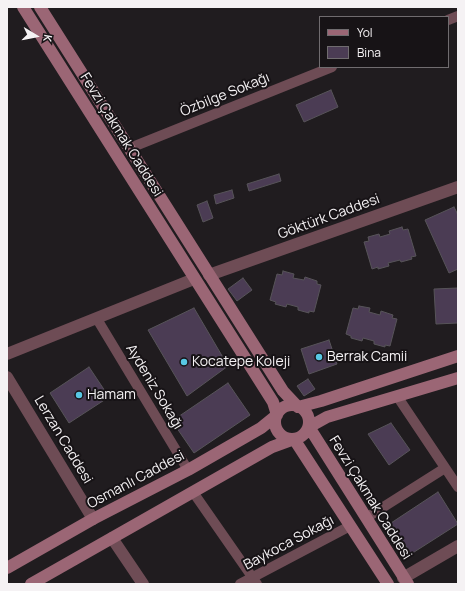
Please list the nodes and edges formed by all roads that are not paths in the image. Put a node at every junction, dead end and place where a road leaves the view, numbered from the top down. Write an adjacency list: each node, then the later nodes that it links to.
1 (23, 7): 7 (main road, Fevzi Çakmak Caddesi)
2 (40, 7): 4 (main road, Fevzi Çakmak Caddesi)
3 (330, 68): 4 (street, Özbilge Sokağı)
4 (130, 148): 6 (main road, Fevzi Çakmak Caddesi)
5 (458, 187): 6 (street, Göktürk Caddesi)
6 (210, 275): 7 (main road); 14 (main road, Fevzi Çakmak Caddesi)
7 (194, 279): 8 (street); 15 (main road, Fevzi Çakmak Caddesi)
8 (97, 319): 9 (street); 19 (street, Aydeniz Sokağı)
9 (7, 354)
10 (458, 356): 14 (main road)
11 (7, 377): 23 (street, Lerzan Caddesi)
12 (458, 378): 13 (main road)
13 (398, 396): 16 (main road); 18 (street)
14 (298, 406): 15 (main road); 16 (main road)
15 (277, 415): 17 (main road); 19 (main road, Osmanlı Caddesi)
16 (308, 427): 17 (main road); 22 (main road, Fevzi Çakmak Caddesi)
17 (294, 439): 21 (main road); 24 (main road)
18 (445, 468): 20 (street); 22 (street)
19 (188, 470): 23 (main road, Osmanlı Caddesi)
20 (458, 487)
21 (193, 492): 25 (main road); 28 (street)
22 (366, 518): 29 (main road, Fevzi Çakmak Caddesi)
23 (93, 519): 27 (main road, Osmanlı Caddesi)
24 (350, 526): 28 (street, Baykoca Sokağı); 33 (main road)
25 (112, 538): 30 (main road); 31 (street)
26 (458, 546): 29 (street)
27 (7, 568)
28 (255, 581): 32 (street, Baykoca Sokağı)
29 (405, 581)
30 (31, 584)
31 (143, 584)
32 (240, 584)
33 (387, 584)

